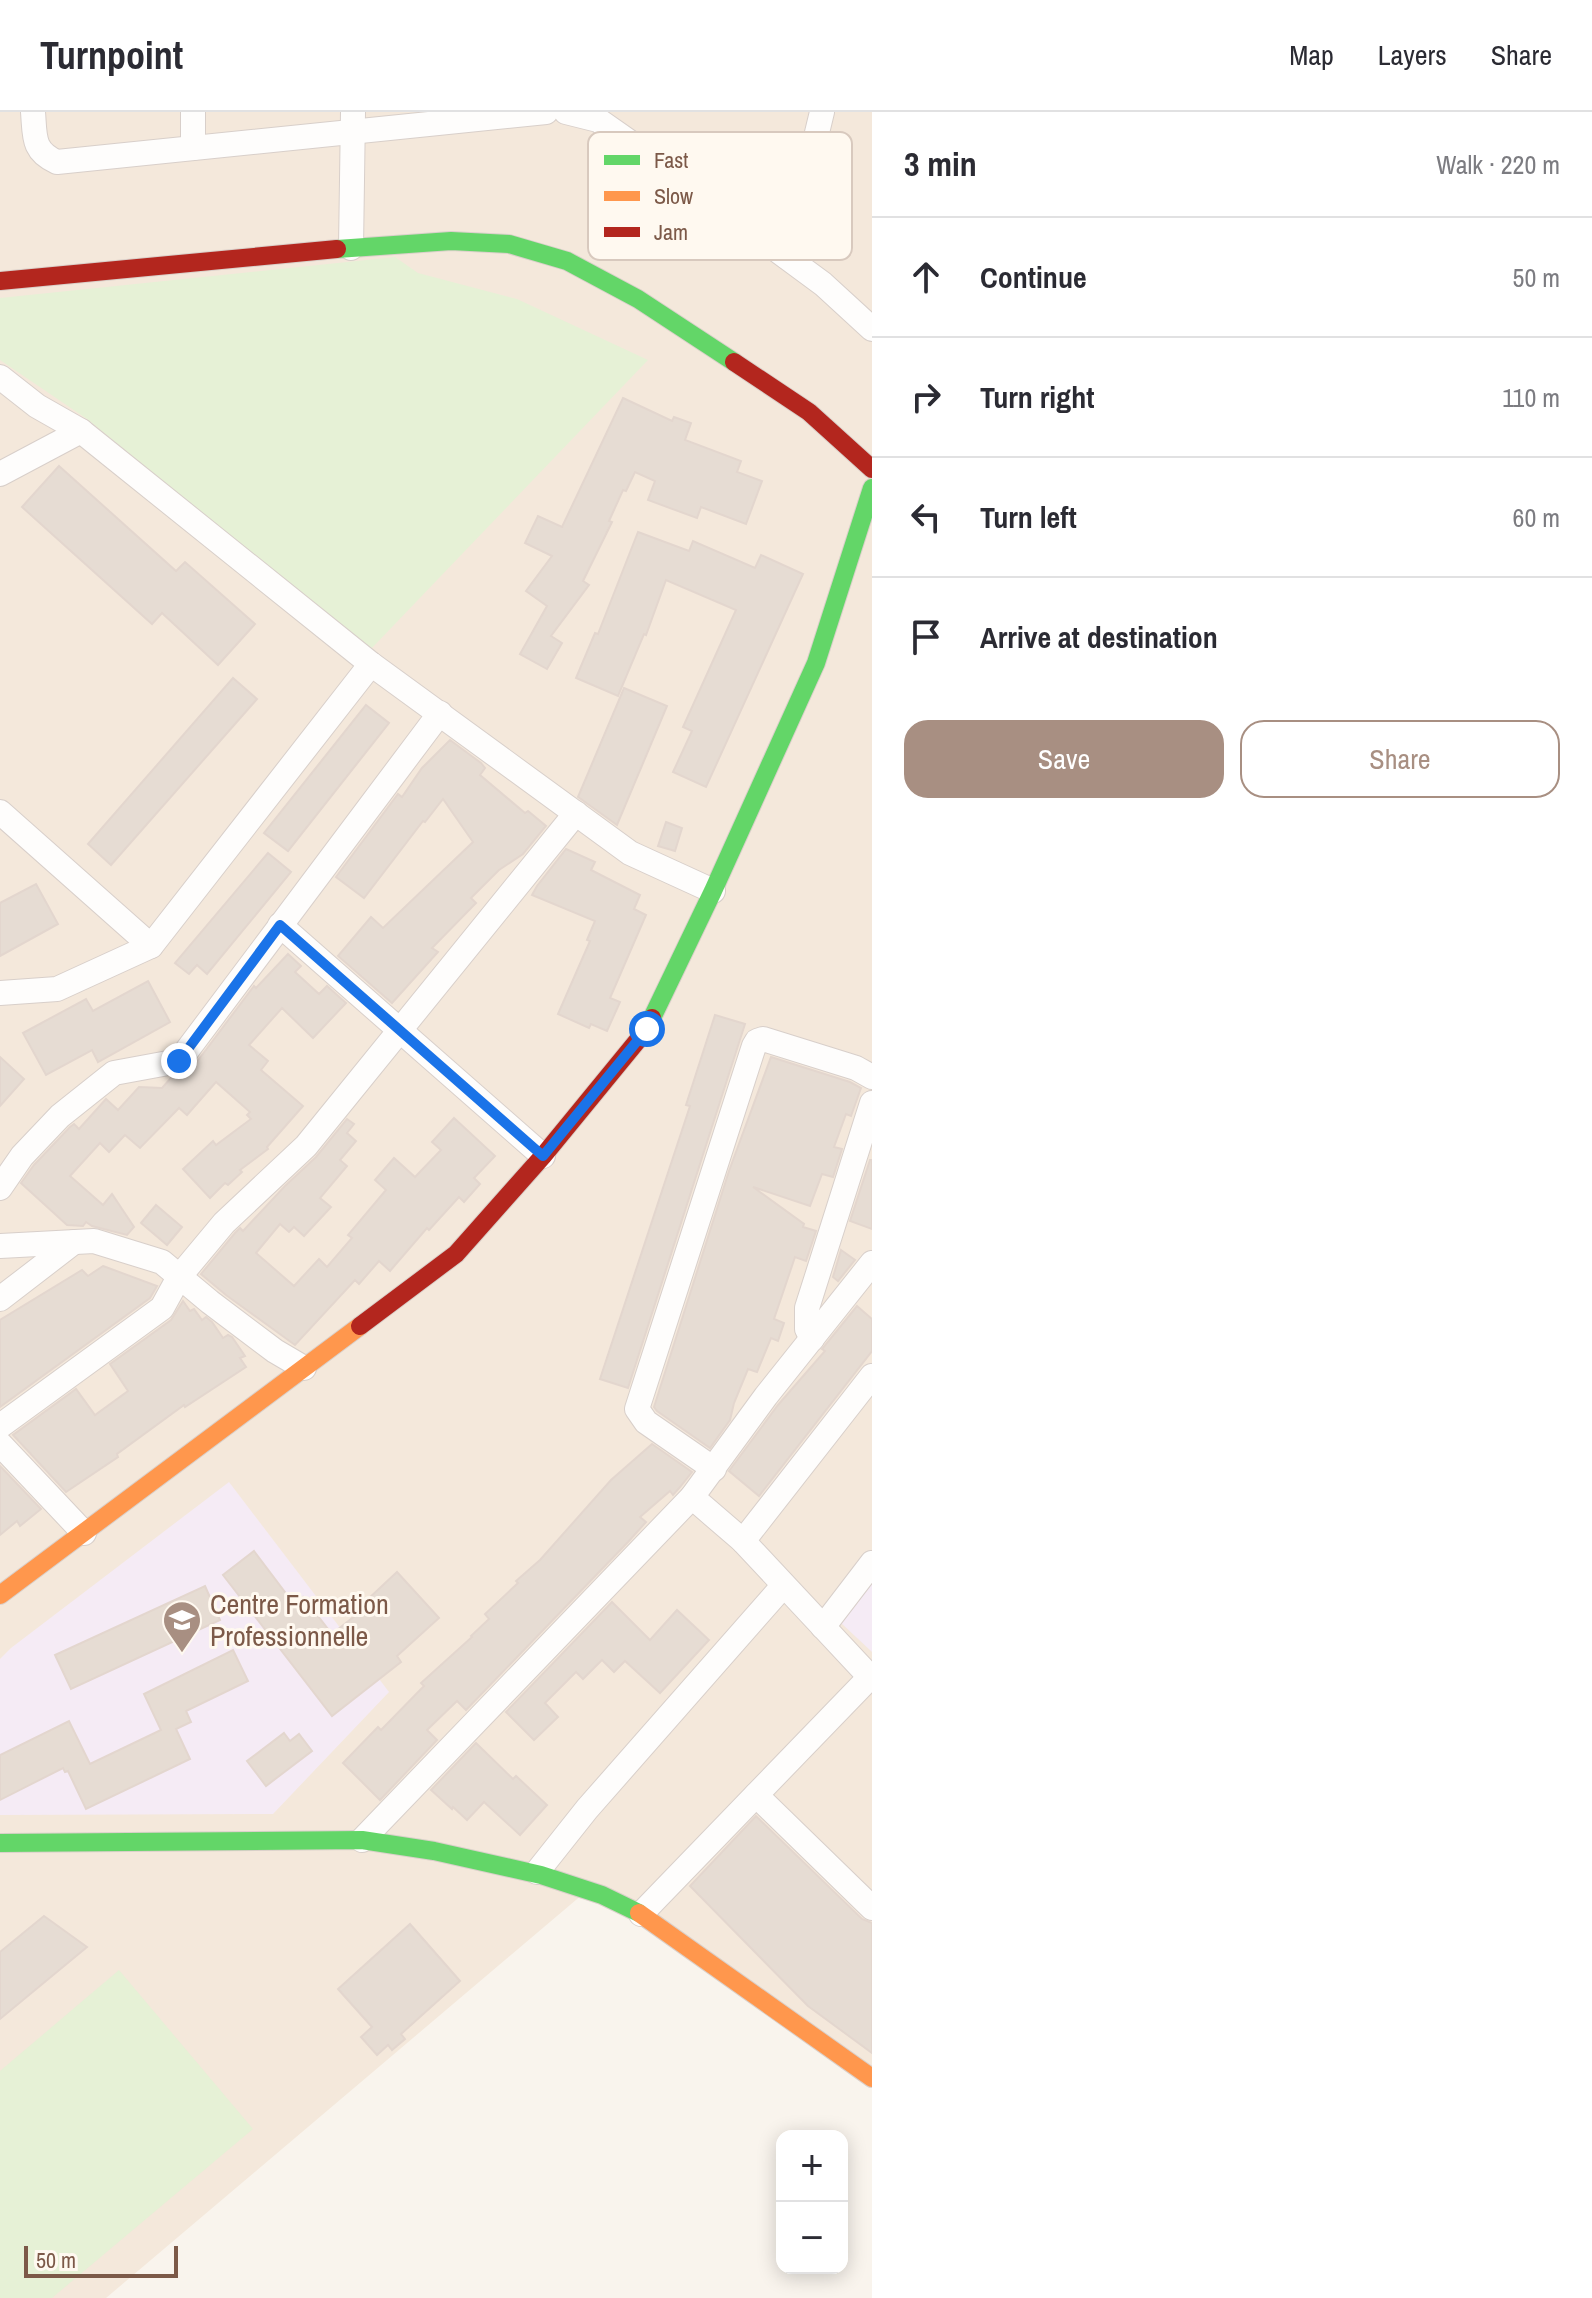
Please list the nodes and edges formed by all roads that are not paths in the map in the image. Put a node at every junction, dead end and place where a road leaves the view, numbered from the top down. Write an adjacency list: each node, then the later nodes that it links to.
1 (33, 112): 9 (street)
2 (193, 112): 9 (street)
3 (546, 112): 6 (street)
4 (566, 112): 7 (street)
5 (822, 112): 8 (street)
6 (353, 122): 9 (street); 10 (street)
7 (615, 132)
8 (817, 132)
9 (193, 148)
10 (351, 248): 12 (street); 16 (street)
11 (791, 260): 13 (street)
12 (0, 281)
13 (872, 329)
14 (0, 377): 15 (street)
15 (81, 431): 17 (street); 19 (street)
16 (872, 469)
17 (0, 474)
18 (872, 488): 23 (street)
19 (371, 664): 20 (street); 25 (street)
20 (440, 713): 22 (street); 24 (street)
21 (0, 812): 25 (street)
22 (576, 813): 23 (street); 27 (street)
23 (713, 891): 30 (street)
24 (280, 925): 27 (street); 31 (street)
25 (151, 946): 26 (street)
26 (0, 993)
27 (400, 1030): 30 (street); 35 (street)
28 (872, 1077): 42 (street)
29 (872, 1103): 37 (street)
30 (543, 1156): 38 (street)
31 (0, 1188)
32 (74, 1242): 33 (street); 35 (street); 36 (street)
33 (0, 1246)
34 (872, 1263): 37 (street)
35 (179, 1277): 38 (street); 40 (street)
36 (0, 1299)
37 (812, 1339): 42 (street)
38 (304, 1368): 44 (street)
39 (872, 1376): 45 (street)
40 (0, 1426)
41 (0, 1444): 44 (street)
42 (714, 1469): 43 (street)
43 (692, 1497): 45 (street); 52 (street)
44 (84, 1533): 48 (street)
45 (743, 1541): 47 (street)
46 (872, 1563): 49 (street)
47 (783, 1586): 49 (street); 54 (street)
48 (0, 1595)
49 (823, 1627): 50 (street)
50 (871, 1678): 51 (street)
51 (756, 1795): 55 (street); 56 (street)
52 (362, 1840): 53 (street); 54 (street)
53 (0, 1843)
54 (537, 1872): 56 (street)
55 (872, 1908)
56 (641, 1914): 57 (street)
57 (872, 2078)

